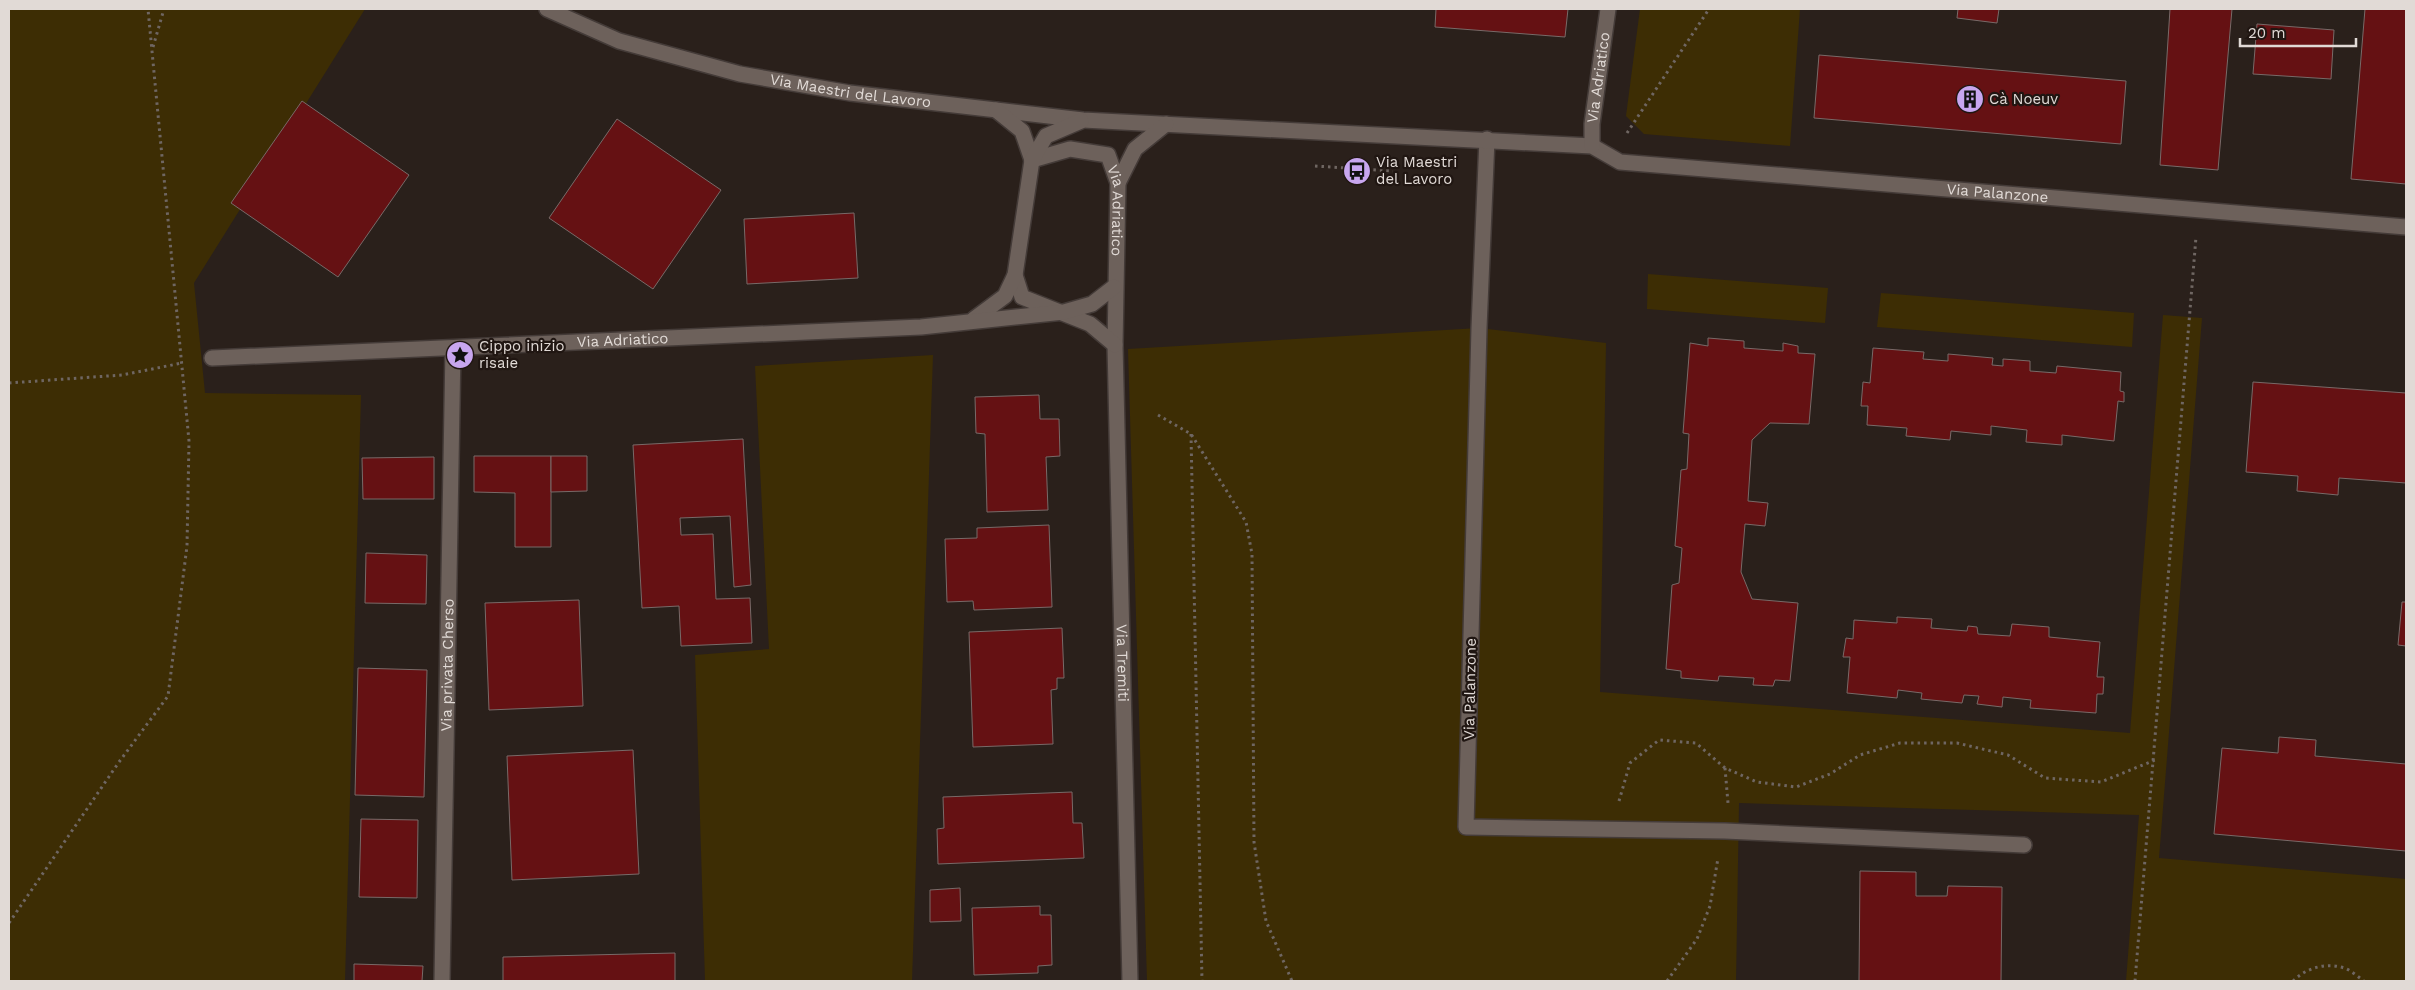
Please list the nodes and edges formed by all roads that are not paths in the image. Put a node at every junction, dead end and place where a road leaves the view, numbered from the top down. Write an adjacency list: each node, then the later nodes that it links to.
1 (547, 9): 3 (street, Via Maestri del Lavoro)
2 (1608, 9): 7 (street, Via Adriatico)
3 (996, 110): 4 (street, Via Maestri del Lavoro); 8 (street, Via Adriatico)
4 (1084, 120): 5 (street, Via Maestri del Lavoro); 8 (street, Via Adriatico)
5 (1166, 124): 6 (street, Via Maestri del Lavoro); 9 (street)
6 (1487, 139): 7 (street, Via Maestri del Lavoro); 18 (street, Via Palanzone)
7 (1592, 146): 10 (street, Via Palanzone)
8 (1032, 160): 9 (street, Via Adriatico); 11 (street, Via Adriatico)
9 (1118, 183): 12 (street, Via Adriatico)
10 (2406, 227)
11 (1015, 275): 13 (street, Via Adriatico); 14 (street, Via Adriatico)
12 (1114, 287): 13 (street, Via Adriatico); 15 (street, Via Tremiti)
13 (1064, 312): 14 (street, Via Adriatico); 15 (street)
14 (973, 320): 16 (street, Via Adriatico)
15 (1115, 345): 20 (street, Via Tremiti)
16 (453, 348): 17 (street, Via Adriatico); 19 (street, Via privata Cherso)
17 (212, 358)
18 (2024, 845)
19 (442, 981)
20 (1130, 981)

